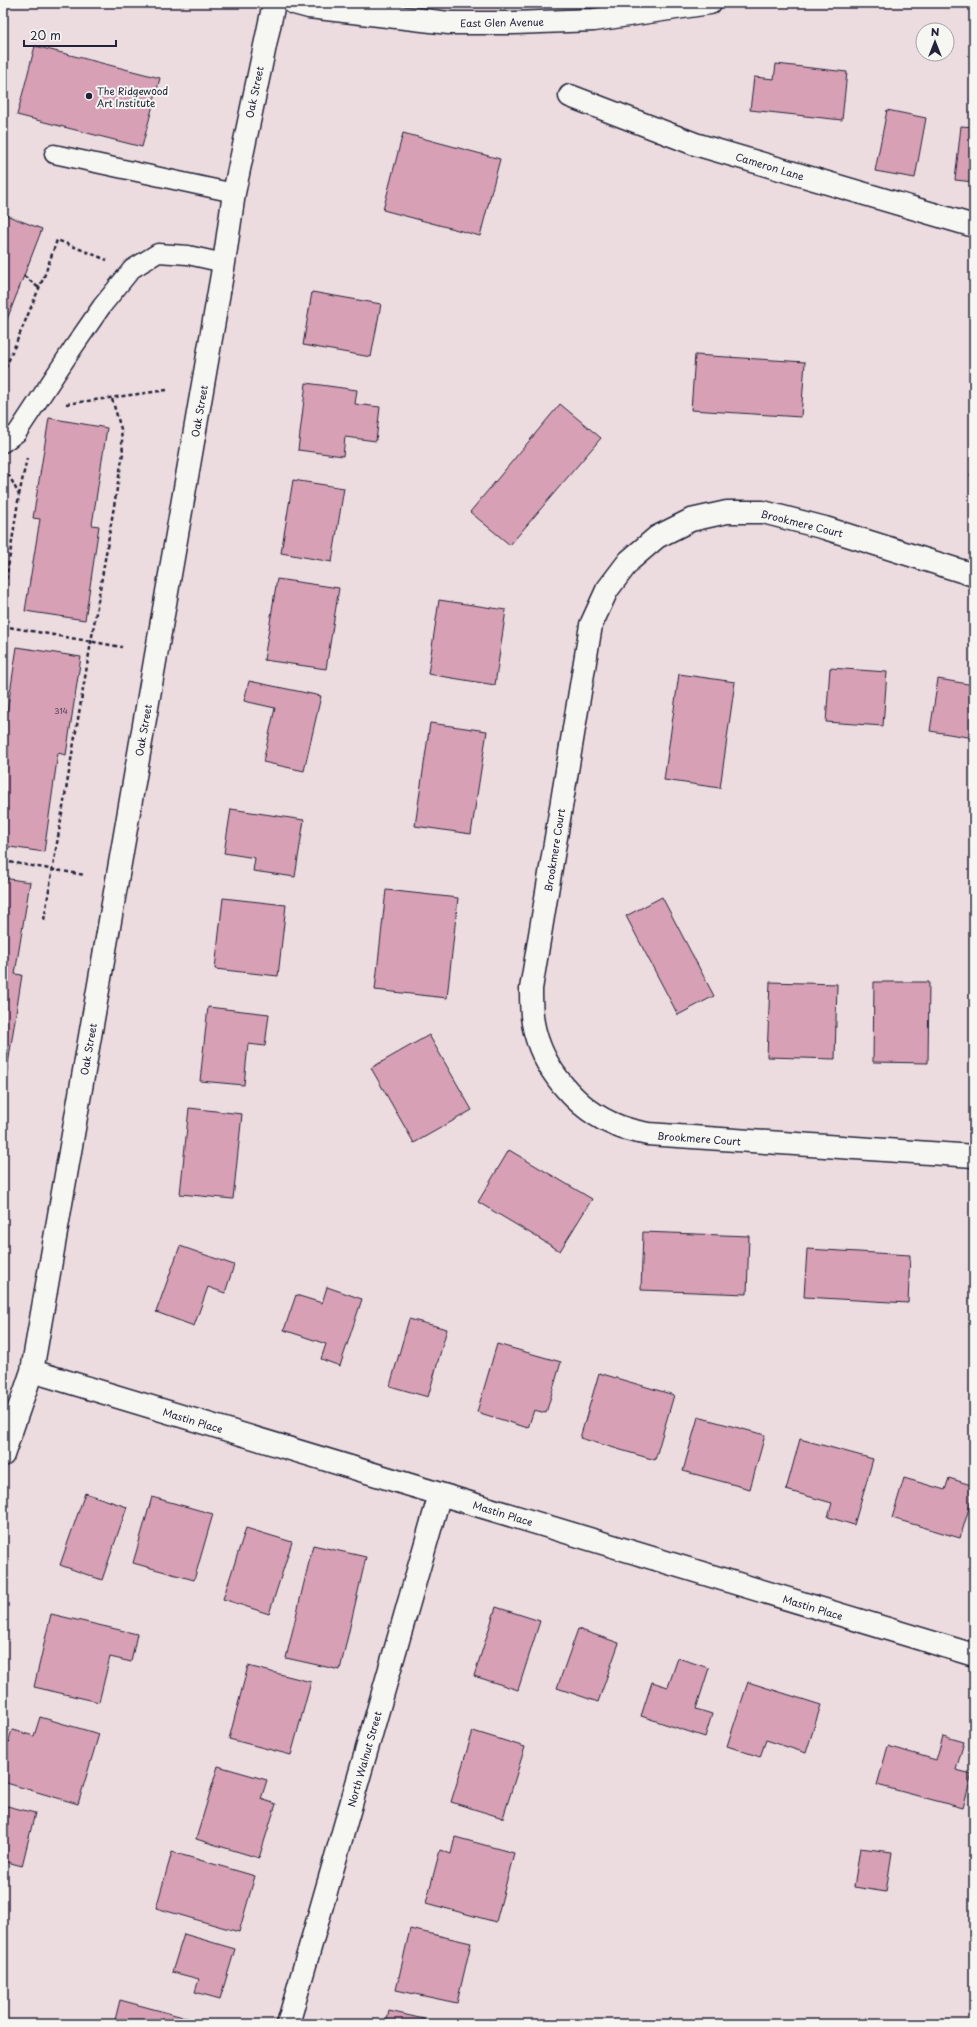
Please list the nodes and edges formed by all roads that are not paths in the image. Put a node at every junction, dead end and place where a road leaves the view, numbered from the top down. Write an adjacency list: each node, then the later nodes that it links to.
1 (274, 3): 6 (street, Oak Street)
2 (294, 3): 3 (street, East Glen Avenue)
3 (710, 3)
4 (570, 96): 7 (street, Cameron Lane)
5 (54, 154): 6 (lane)
6 (234, 193): 8 (street, Oak Street)
7 (974, 226)
8 (224, 263): 9 (lane); 12 (street, Oak Street)
9 (3, 442)
10 (974, 575): 11 (street, Brookmere Court)
11 (974, 1156)
12 (32, 1371): 13 (street, Oak Street); 14 (street, Mastin Place)
13 (3, 1454)
14 (440, 1494): 15 (street, Mastin Place); 16 (street, North Walnut Street)
15 (974, 1656)
16 (288, 2024)

